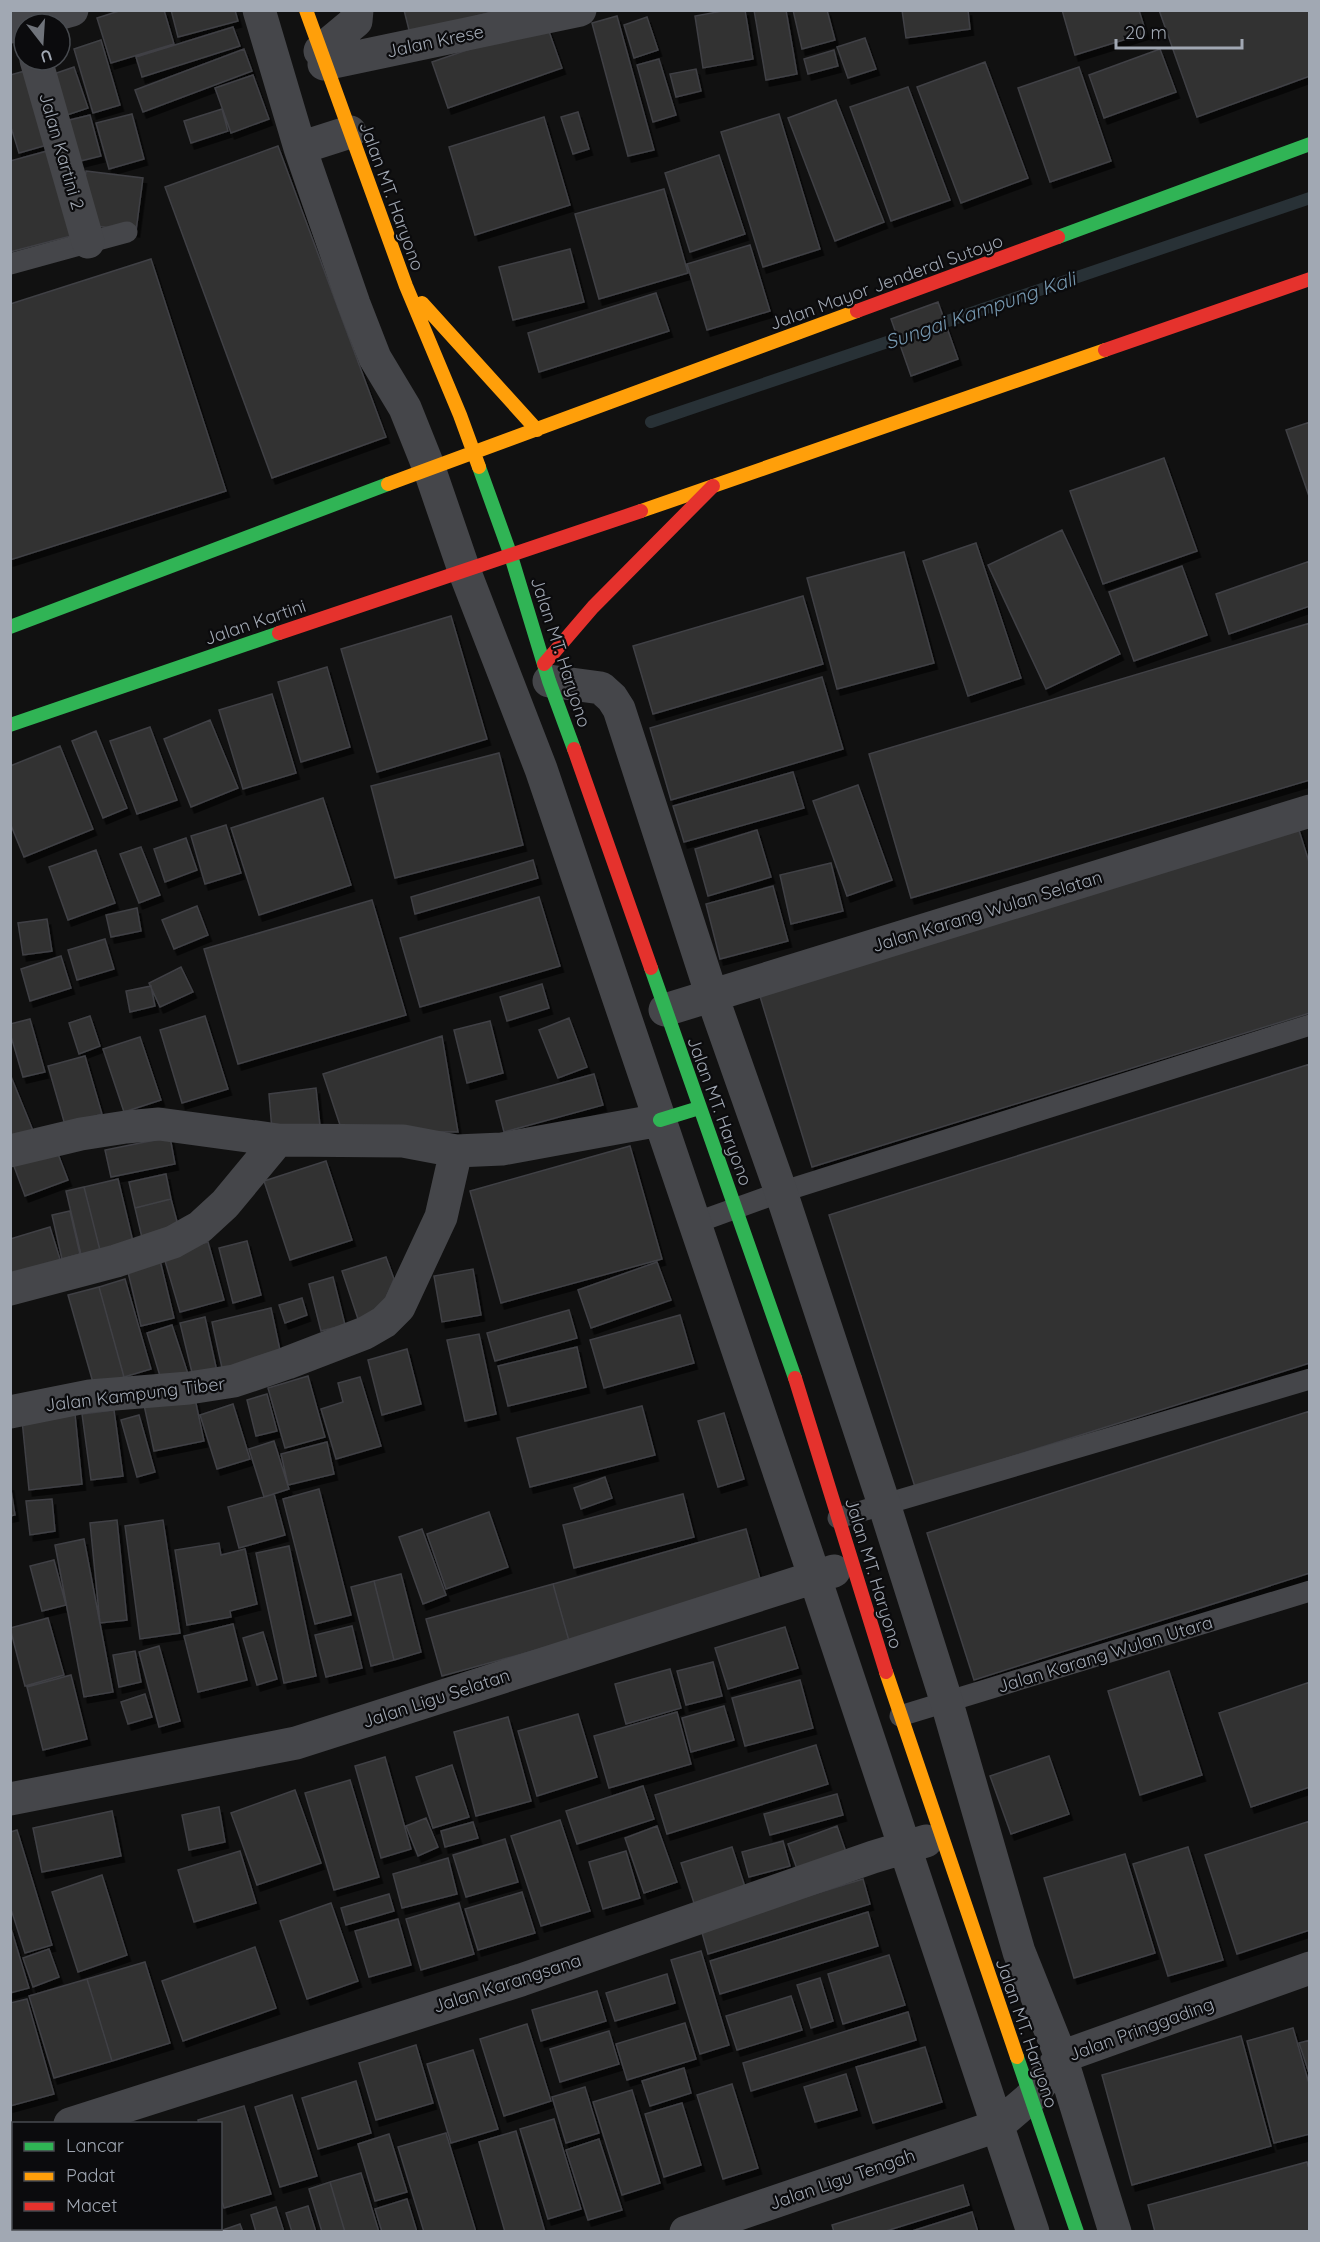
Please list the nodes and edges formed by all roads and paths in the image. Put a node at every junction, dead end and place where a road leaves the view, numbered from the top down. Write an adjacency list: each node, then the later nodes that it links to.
1 (259, 10): 9 (street)
2 (306, 10): 5 (main road, Jalan MT. Haryono)
3 (357, 10): 5 (street)
4 (580, 10): 5 (street, Jalan Krese)
5 (322, 57): 7 (main road, Jalan MT. Haryono)
6 (39, 72): 11 (street, Jalan Kartini 2)
7 (350, 132): 9 (street); 14 (main road, Jalan MT. Haryono)
8 (1310, 144): 15 (main road, Jalan Mayor Jenderal Sutoyo)
9 (300, 148): 17 (street)
10 (127, 232): 11 (lane)
11 (88, 242): 12 (lane)
12 (10, 264)
13 (1310, 279): 18 (main road, Jalan Kartini)
14 (406, 286): 15 (main road); 16 (main road, Jalan MT. Haryono)
15 (537, 430): 16 (main road, Jalan Mayor Jenderal Sutoyo)
16 (474, 452): 17 (main road); 19 (main road, Jalan MT. Haryono)
17 (429, 468): 20 (street); 21 (main road)
18 (713, 486): 19 (main road, Jalan Kartini); 22 (main road)
19 (511, 556): 20 (main road, Jalan Kartini); 22 (main road, Jalan MT. Haryono)
20 (464, 570): 23 (main road, Jalan Kartini); 29 (street)
21 (10, 627)
22 (547, 672): 25 (street); 26 (main road, Jalan MT. Haryono)
23 (10, 725)
24 (1310, 811): 25 (street, Jalan Karang Wulan Selatan)
25 (712, 996): 26 (street, Jalan Karang Wulan Selatan); 33 (street)
26 (665, 1010): 28 (main road, Jalan MT. Haryono)
27 (1310, 1024): 33 (lane)
28 (699, 1108): 29 (main road); 34 (main road, Jalan MT. Haryono)
29 (660, 1120): 32 (street); 35 (street)
30 (278, 1140): 31 (street); 32 (street); 36 (street)
31 (10, 1151)
32 (456, 1151): 38 (street, Jalan Kampung Tiber)
33 (781, 1192): 34 (lane); 41 (street)
34 (735, 1208): 35 (lane); 39 (main road, Jalan MT. Haryono)
35 (695, 1223): 40 (street)
36 (10, 1290)
37 (1310, 1379): 41 (lane)
38 (10, 1412)
39 (821, 1463): 40 (street); 42 (main road, Jalan MT. Haryono)
40 (780, 1477): 44 (street)
41 (884, 1504): 42 (lane); 46 (street)
42 (838, 1518): 43 (main road, Jalan MT. Haryono)
43 (853, 1565): 44 (street, Jalan Ligu Selatan); 47 (main road, Jalan MT. Haryono)
44 (815, 1578): 48 (street, Jalan Ligu Selatan); 50 (street)
45 (1310, 1591): 46 (lane, Jalan Karang Wulan Utara)
46 (947, 1703): 47 (lane, Jalan Karang Wulan Utara); 51 (street)
47 (900, 1716): 49 (main road, Jalan MT. Haryono)
48 (10, 1798)
49 (941, 1836): 50 (street, Jalan Karangsana); 52 (main road, Jalan MT. Haryono)
50 (904, 1848): 56 (street, Jalan Karangsana); 57 (street)
51 (1019, 1952): 52 (street); 54 (street)
52 (984, 1962): 55 (main road, Jalan MT. Haryono)
53 (1310, 1968): 54 (street, Jalan Pringgading)
54 (1061, 2057): 55 (street, Jalan Pringgading); 61 (street)
55 (1031, 2097): 57 (street, Jalan Pringgading); 60 (main road, Jalan MT. Haryono)
56 (76, 2122)
57 (997, 2126): 58 (street, Jalan Ligu Tengah); 59 (street)
58 (686, 2232)
59 (1033, 2232)
60 (1077, 2232)
61 (1115, 2232)

